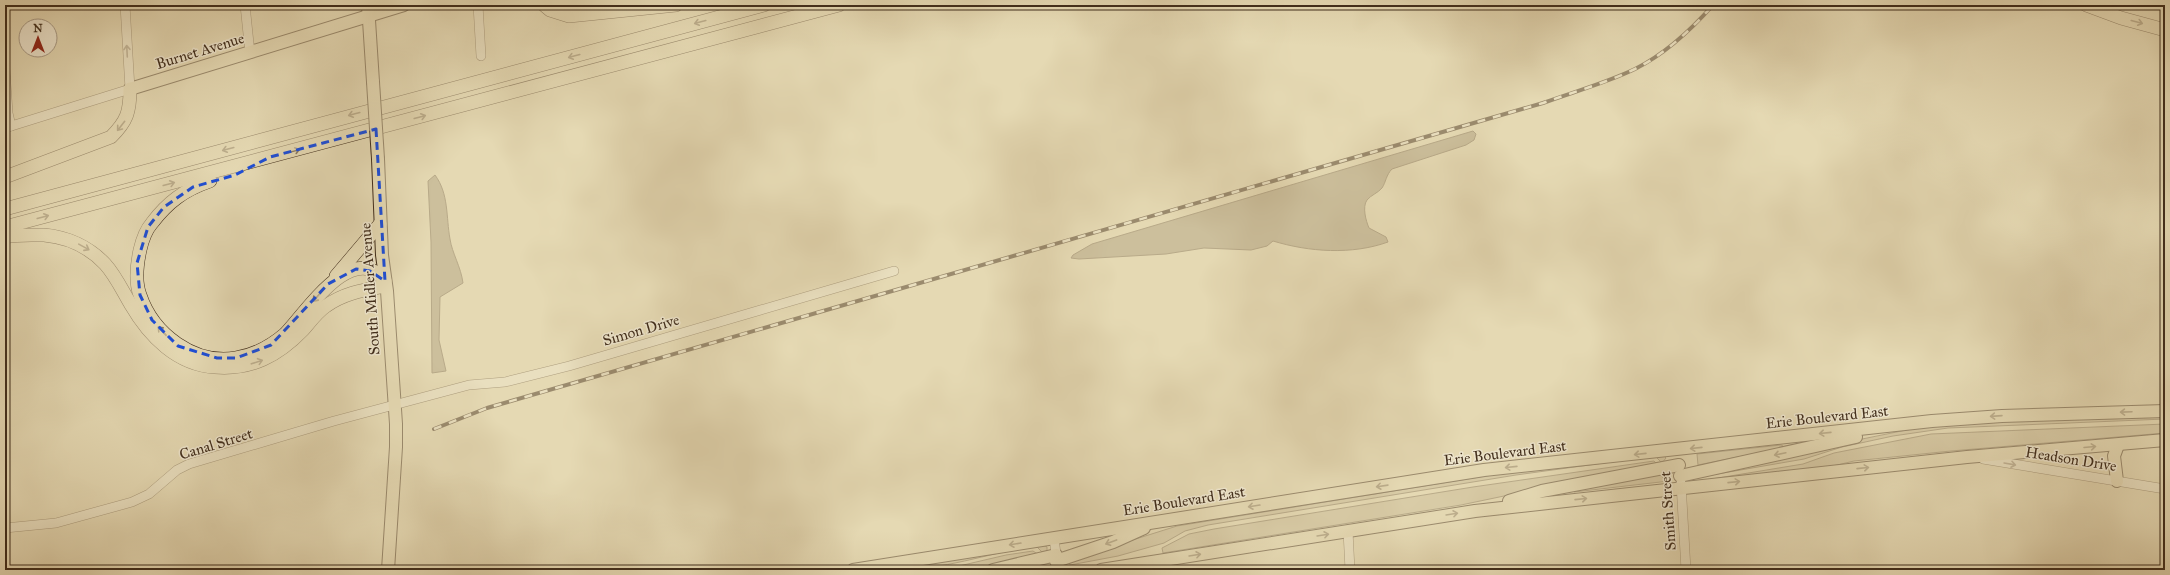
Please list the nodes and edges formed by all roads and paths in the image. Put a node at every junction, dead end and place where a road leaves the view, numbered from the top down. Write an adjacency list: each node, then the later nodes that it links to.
1 (125, 5): 15 (street, one-way to 1)
2 (245, 5): 12 (street)
3 (404, 5): 10 (main road, Burnet Avenue)
4 (478, 5): 13 (street)
5 (544, 5): 6 (highway)
6 (676, 5)
7 (764, 5): 19 (highway, one-way to 19)
8 (839, 5): 17 (highway, one-way to 8)
9 (2086, 5): 11 (highway, one-way to 11)
10 (368, 11): 12 (main road, Burnet Avenue); 20 (main road, South Midler Avenue, bridge)
11 (2165, 30)
12 (250, 53): 15 (main road, Burnet Avenue)
13 (481, 56)
14 (5, 69): 16 (street)
15 (130, 90): 16 (street, Burnet Avenue); 18 (highway, one-way to 18)
16 (8, 127)
17 (270, 157): 21 (highway, one-way to 17); 24 (highway, one-way to 17)
18 (5, 177)
19 (5, 209)
20 (380, 224): 24 (highway); 25 (main road, South Midler Avenue)
21 (5, 227)
22 (5, 237): 25 (highway, one-way to 25)
23 (894, 271): 26 (street, Simon Drive)
24 (328, 284): 25 (highway)
25 (385, 284): 26 (main road, South Midler Avenue)
26 (395, 405): 38 (street, Canal Street); 42 (main road, South Midler Avenue)
27 (2165, 411): 28 (main road, Erie Boulevard East, one-way to 28)
28 (1913, 424): 31 (main road, Erie Boulevard East, one-way to 31); 33 (main road, one-way to 33)
29 (2165, 440): 30 (main road)
30 (2118, 445): 32 (main road, one-way to 30); 34 (main road)
31 (1679, 450): 33 (street, Smith Street); 37 (main road, Erie Boulevard East, one-way to 37)
32 (1972, 457): 33 (main road, one-way to 32); 34 (street, Headson Drive, one-way to 34)
33 (1680, 476): 36 (main road, one-way to 33); 36 (main road); 47 (street, Smith Street)
34 (2117, 481): 35 (street, Headson Drive)
35 (2165, 489)
36 (1475, 511): 39 (main road, one-way to 36)
37 (1160, 521): 40 (main road, Erie Boulevard East); 41 (main road, one-way to 41)
38 (5, 528)
39 (1348, 531): 45 (main road, one-way to 39); 46 (street)
40 (1054, 538): 41 (street); 43 (main road, Erie Boulevard East, one-way to 43)
41 (1057, 562): 44 (main road)
42 (388, 570)
43 (854, 570)
44 (993, 570)
45 (1101, 570)
46 (1350, 570)
47 (1686, 570)

